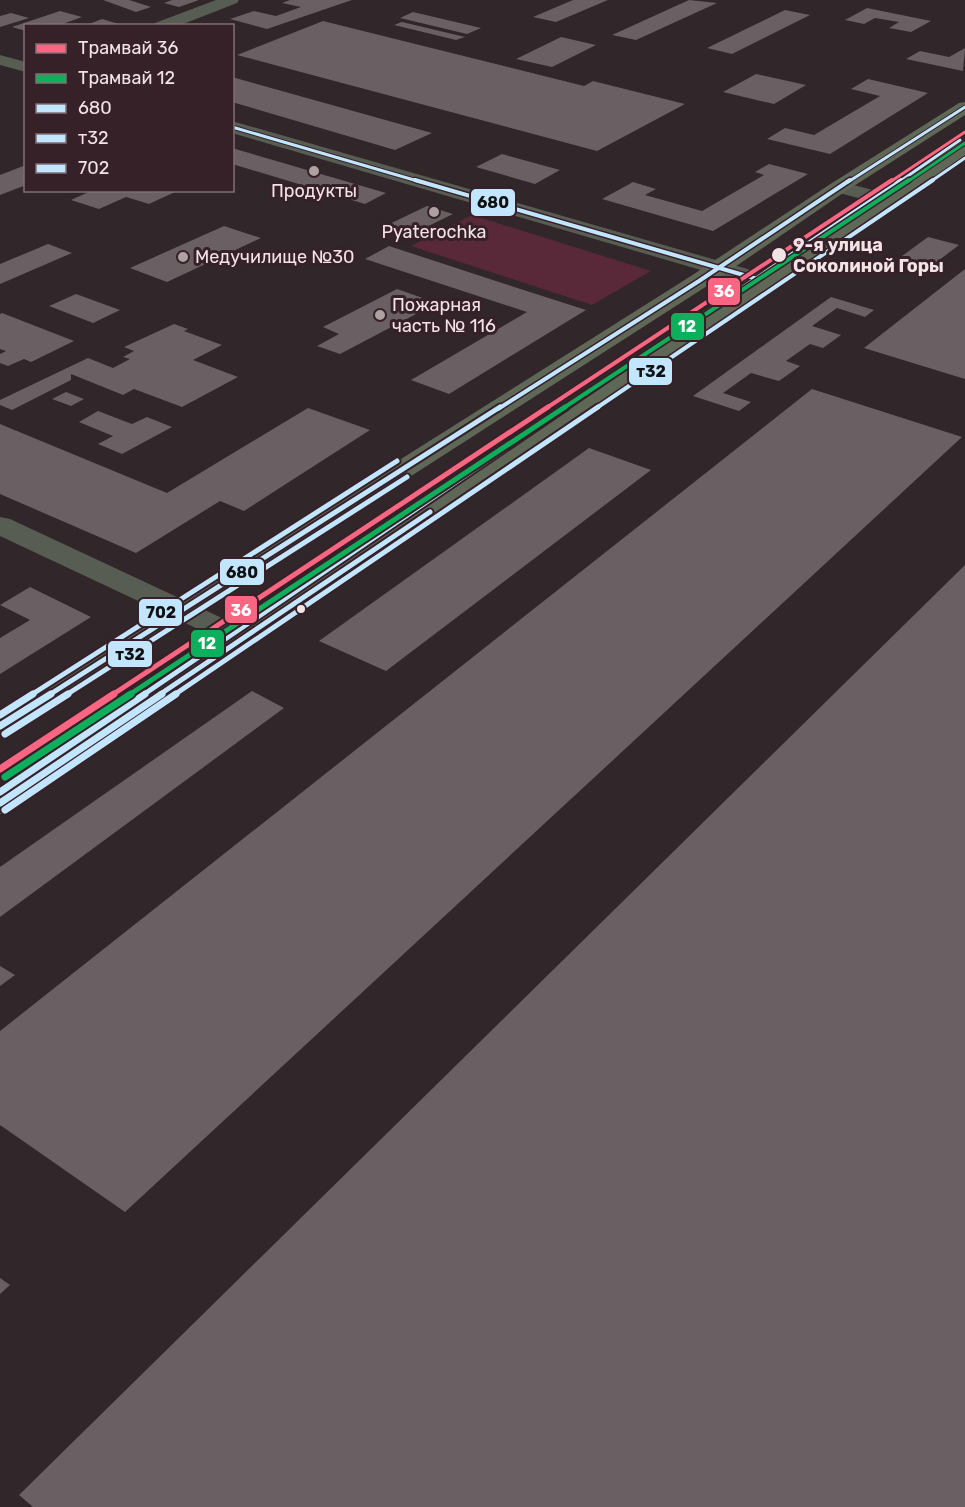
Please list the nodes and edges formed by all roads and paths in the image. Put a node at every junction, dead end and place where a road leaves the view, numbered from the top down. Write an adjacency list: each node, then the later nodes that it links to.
1 (231, 0): 2 (street)
2 (166, 24)
3 (0, 60): 4 (street)
4 (24, 66)
5 (965, 107): 8 (main road)
6 (234, 128): 10 (street)
7 (965, 147): 9 (main road)
8 (839, 187): 9 (street); 10 (main road)
9 (888, 200): 11 (main road)
10 (719, 267): 11 (street); 13 (main road)
11 (767, 282): 14 (main road)
12 (0, 525): 13 (street)
13 (180, 610): 14 (street); 15 (main road)
14 (243, 639): 16 (main road)
15 (0, 726)
16 (0, 803)

